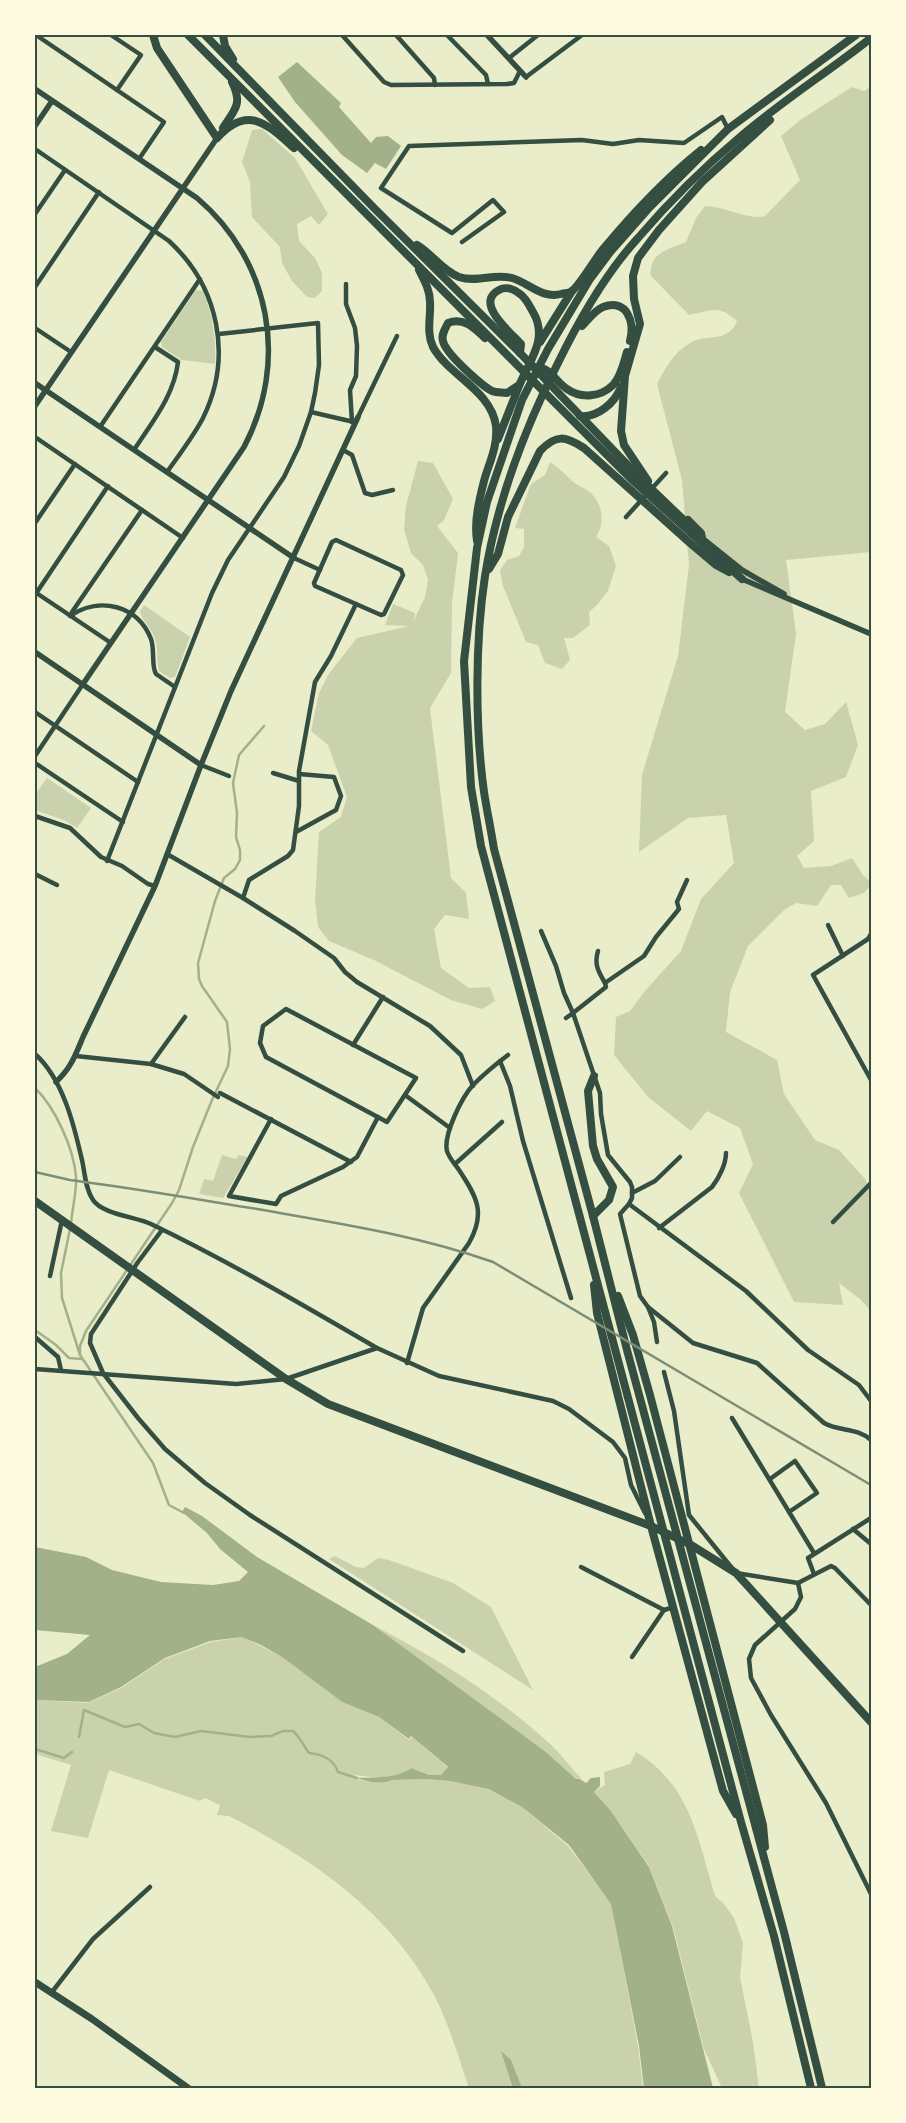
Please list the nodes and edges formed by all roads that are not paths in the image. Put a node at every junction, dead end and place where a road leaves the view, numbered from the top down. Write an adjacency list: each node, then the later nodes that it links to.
1 (36, 35): 24 (street)
2 (153, 35): 28 (main road)
3 (188, 35): 19 (main road)
4 (205, 35): 17 (main road)
5 (223, 35): 17 (main road)
6 (342, 35): 22 (street)
7 (396, 35): 22 (street)
8 (447, 35): 21 (street)
9 (486, 35): 15 (street)
10 (538, 35): 15 (street)
11 (582, 35): 20 (street)
12 (856, 35): 27 (main road)
13 (114, 36): 24 (street)
14 (871, 38): 16 (main road)
15 (509, 58): 18 (street)
16 (841, 62): 48 (main road); 54 (main road)
17 (241, 71): 37 (main road)
18 (520, 71): 20 (street); 21 (street)
19 (228, 76): 28 (main road); 31 (main road)
20 (526, 78)
21 (488, 84): 22 (street)
22 (435, 85)
23 (35, 89): 25 (street)
24 (117, 90): 30 (street)
25 (52, 101): 26 (street); 30 (street)
26 (35, 126)
27 (728, 129): 38 (street); 43 (main road); 81 (main road)
28 (217, 138): 31 (main road); 33 (street)
29 (35, 149): 32 (street)
30 (139, 159): 33 (street)
31 (320, 167): 39 (main road)
32 (65, 170): 34 (street); 35 (street)
33 (182, 188): 36 (street); 45 (street)
34 (99, 192): 36 (street); 42 (street)
35 (35, 214)
36 (154, 230): 40 (street); 52 (street)
37 (408, 241): 43 (main road); 53 (main road)
38 (462, 242)
39 (413, 261): 51 (main road); 66 (main road)
40 (200, 279): 46 (street); 50 (street)
41 (346, 284): 63 (street)
42 (35, 287)
43 (572, 291): 49 (main road)
44 (35, 328): 52 (street)
45 (268, 329): 46 (street); 60 (street); 74 (street)
46 (219, 334): 70 (street)
47 (397, 336): 63 (street)
48 (570, 338): 57 (main road); 84 (main road)
49 (539, 344): 53 (main road); 56 (main road)
50 (155, 347): 64 (street); 67 (street)
51 (499, 347): 56 (main road); 61 (main road)
52 (71, 352): 58 (street)
53 (522, 354): 57 (main road)
54 (625, 376): 62 (main road); 80 (main road)
55 (35, 383): 58 (street)
56 (520, 384): 66 (main road)
57 (559, 387): 62 (main road)
58 (46, 390): 59 (street); 64 (street)
59 (35, 406)
60 (311, 412): 63 (street); 78 (street)
61 (566, 414): 62 (main road); 85 (main road)
62 (582, 416): 80 (main road)
63 (355, 421): 68 (street)
64 (100, 427): 67 (street)
65 (35, 437): 69 (street)
66 (496, 446): 81 (main road)
67 (134, 450): 70 (street)
68 (343, 450): 73 (street); 82 (street)
69 (75, 464): 72 (street); 77 (street)
70 (167, 472): 74 (street)
71 (666, 473): 76 (street)
72 (108, 486): 75 (street); 86 (street)
73 (392, 490)
74 (208, 500): 78 (street); 79 (street)
75 (142, 510): 79 (street); 90 (street)
76 (626, 517)
77 (35, 523)
78 (249, 528): 82 (street); 95 (street)
79 (183, 538): 89 (street)
80 (702, 538): 88 (street)
81 (477, 548): 156 (main road)
82 (294, 558): 83 (street); 101 (street)
83 (320, 570): 87 (street); 87 (street)
84 (485, 576): 85 (main road); 150 (main road)
85 (742, 579): 88 (street)
86 (35, 593): 90 (street)
87 (356, 604): 103 (street)
88 (817, 612): 91 (street)
89 (132, 614): 90 (street); 92 (street); 95 (street)
90 (70, 616): 92 (street)
91 (871, 634)
92 (111, 643): 94 (street)
93 (35, 652): 94 (street)
94 (83, 684): 97 (street); 98 (street)
95 (174, 687): 98 (street)
96 (35, 712): 97 (street)
97 (56, 726): 99 (street); 106 (street)
98 (156, 735): 101 (street); 106 (street)
99 (35, 756)
100 (35, 763): 108 (street)
101 (201, 764): 104 (street); 110 (street)
102 (273, 773): 105 (street)
103 (299, 774): 105 (street); 109 (street)
104 (229, 776)
105 (299, 781): 109 (street)
106 (138, 782): 108 (street)
107 (35, 816): 111 (street)
108 (123, 822): 111 (street)
109 (296, 832): 116 (street)
110 (168, 854): 115 (street); 116 (street)
111 (108, 860): 115 (street)
112 (35, 874): 114 (street)
113 (687, 880): 122 (street)
114 (56, 885)
115 (155, 886): 130 (street)
116 (244, 898): 123 (street)
117 (828, 925): 121 (street)
118 (541, 931): 124 (street)
119 (871, 934): 121 (street)
120 (598, 950): 122 (street)
121 (843, 956): 134 (street)
122 (605, 983): 124 (street)
123 (382, 997): 127 (street); 136 (street)
124 (573, 1014): 126 (street); 133 (street)
125 (186, 1018): 132 (street)
126 (566, 1018)
127 (353, 1045): 137 (street); 138 (street)
128 (35, 1054): 135 (street)
129 (508, 1055): 131 (street)
130 (76, 1056): 132 (street); 135 (street)
131 (500, 1061): 136 (street); 159 (street)
132 (151, 1064): 139 (street)
133 (594, 1076): 147 (street); 150 (main road)
134 (871, 1080)
135 (56, 1082): 154 (street)
136 (472, 1086): 141 (street)
137 (405, 1095): 138 (street); 141 (street)
138 (378, 1117): 144 (street)
139 (271, 1119): 144 (street); 144 (street)
140 (502, 1122): 145 (street)
141 (450, 1128): 145 (street)
142 (726, 1153): 153 (street)
143 (680, 1157): 147 (street)
144 (351, 1162)
145 (455, 1164): 164 (street)
146 (871, 1183): 152 (street)
147 (632, 1193): 149 (street)
148 (35, 1201): 151 (main road)
149 (629, 1204): 153 (street); 160 (street)
150 (593, 1216): 158 (main road)
151 (62, 1220): 155 (main road); 157 (street)
152 (833, 1222)
153 (659, 1228): 170 (street)
154 (161, 1230): 155 (street); 163 (street)
155 (130, 1267): 168 (street); 169 (main road)
156 (594, 1274): 176 (main road); 192 (main road)
157 (50, 1276)
158 (609, 1276): 179 (main road); 193 (main road)
159 (572, 1298)
160 (648, 1307): 162 (street); 172 (street)
161 (35, 1337): 166 (street)
162 (657, 1342)
163 (377, 1348): 164 (street); 169 (street)
164 (407, 1363): 176 (street)
165 (35, 1369): 166 (street)
166 (61, 1370): 168 (street)
167 (664, 1372): 182 (street)
168 (103, 1373): 169 (street); 189 (street)
169 (286, 1379): 176 (main road)
170 (871, 1401)
171 (732, 1418): 173 (street)
172 (871, 1440)
173 (770, 1479): 174 (street); 174 (street)
174 (790, 1512): 180 (street)
175 (871, 1518): 177 (street)
176 (651, 1526): 179 (main road); 186 (main road)
177 (853, 1530): 178 (street); 180 (street)
178 (871, 1544)
179 (691, 1545): 182 (main road); 193 (main road)
180 (814, 1553): 183 (street)
181 (581, 1567): 187 (street)
182 (736, 1573): 184 (street); 188 (main road)
183 (814, 1574): 184 (street); 185 (street)
184 (798, 1583): 188 (street)
185 (871, 1605)
186 (674, 1608): 187 (street); 192 (main road)
187 (664, 1610): 190 (street)
188 (782, 1622): 191 (main road); 194 (street)
189 (463, 1651)
190 (632, 1657)
191 (871, 1722)
192 (741, 1822): 200 (main road)
193 (766, 1866): 201 (main road)
194 (869, 1884): 196 (street)
195 (150, 1887): 198 (street)
196 (871, 1894)
197 (35, 1982): 198 (main road)
198 (52, 1992): 199 (main road)
199 (188, 2088)
200 (811, 2088)
201 (822, 2088)

